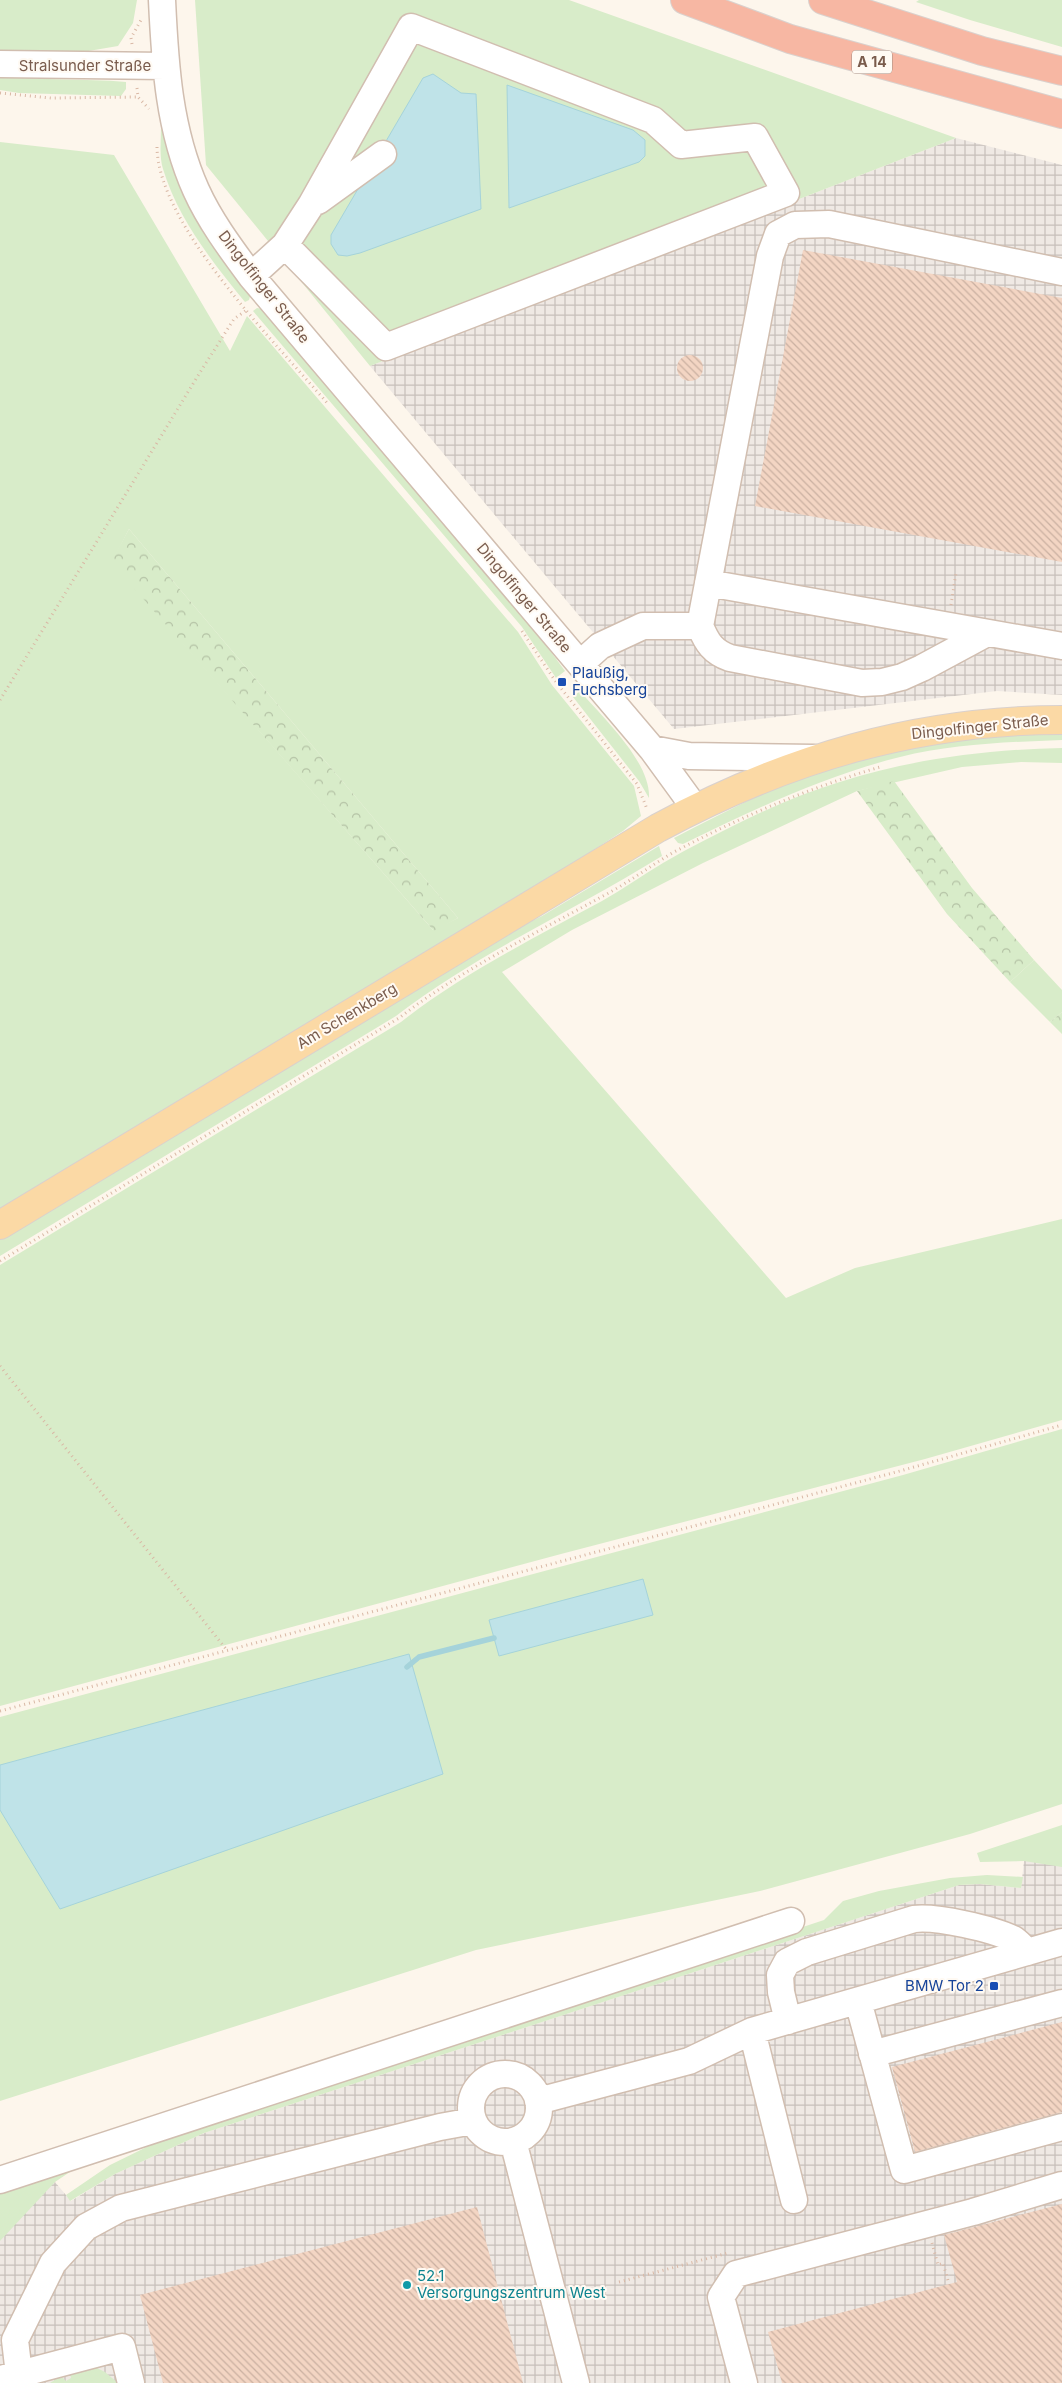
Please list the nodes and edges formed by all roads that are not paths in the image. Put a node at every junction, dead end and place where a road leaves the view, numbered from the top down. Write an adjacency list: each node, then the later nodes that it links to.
1 (162, 0): 5 (street, Stralsunder Straße)
2 (685, 0): 7 (highway, A 14)
3 (823, 0): 6 (highway)
4 (0, 64): 5 (street, Stralsunder Straße)
5 (165, 66): 12 (street, Dingolfinger Straße)
6 (1062, 71)
7 (1062, 114)
8 (383, 154): 9 (street)
9 (311, 205): 10 (street); 10 (street)
10 (285, 246): 12 (street)
11 (1062, 272): 13 (street)
12 (259, 285): 17 (street, Dingolfinger Straße)
13 (708, 583): 14 (street); 15 (street)
14 (700, 626): 15 (street); 17 (street)
15 (986, 632): 16 (street)
16 (1062, 646)
17 (580, 664): 19 (street, Dingolfinger Straße)
18 (1062, 720): 20 (main road, Dingolfinger Straße)
19 (652, 749): 20 (street); 21 (street, Dingolfinger Straße)
20 (814, 758): 21 (main road, Dingolfinger Straße)
21 (695, 808): 22 (main road, Am Schenkberg)
22 (0, 1225)
23 (791, 1921): 35 (street)
24 (1062, 1942): 25 (street)
25 (1028, 1952): 26 (street); 28 (street)
26 (858, 2001): 28 (street); 30 (street)
27 (1062, 2003): 30 (street)
28 (788, 2021): 29 (street)
29 (752, 2032): 31 (street); 37 (street)
30 (872, 2054): 33 (street)
31 (538, 2101): 32 (street); 34 (street)
32 (473, 2121): 34 (street); 38 (street)
33 (1062, 2127)
34 (513, 2141): 40 (street)
35 (0, 2180)
36 (1062, 2185): 41 (street)
37 (794, 2200)
38 (12, 2379): 39 (street)
39 (131, 2383)
40 (576, 2383)
41 (744, 2383)

